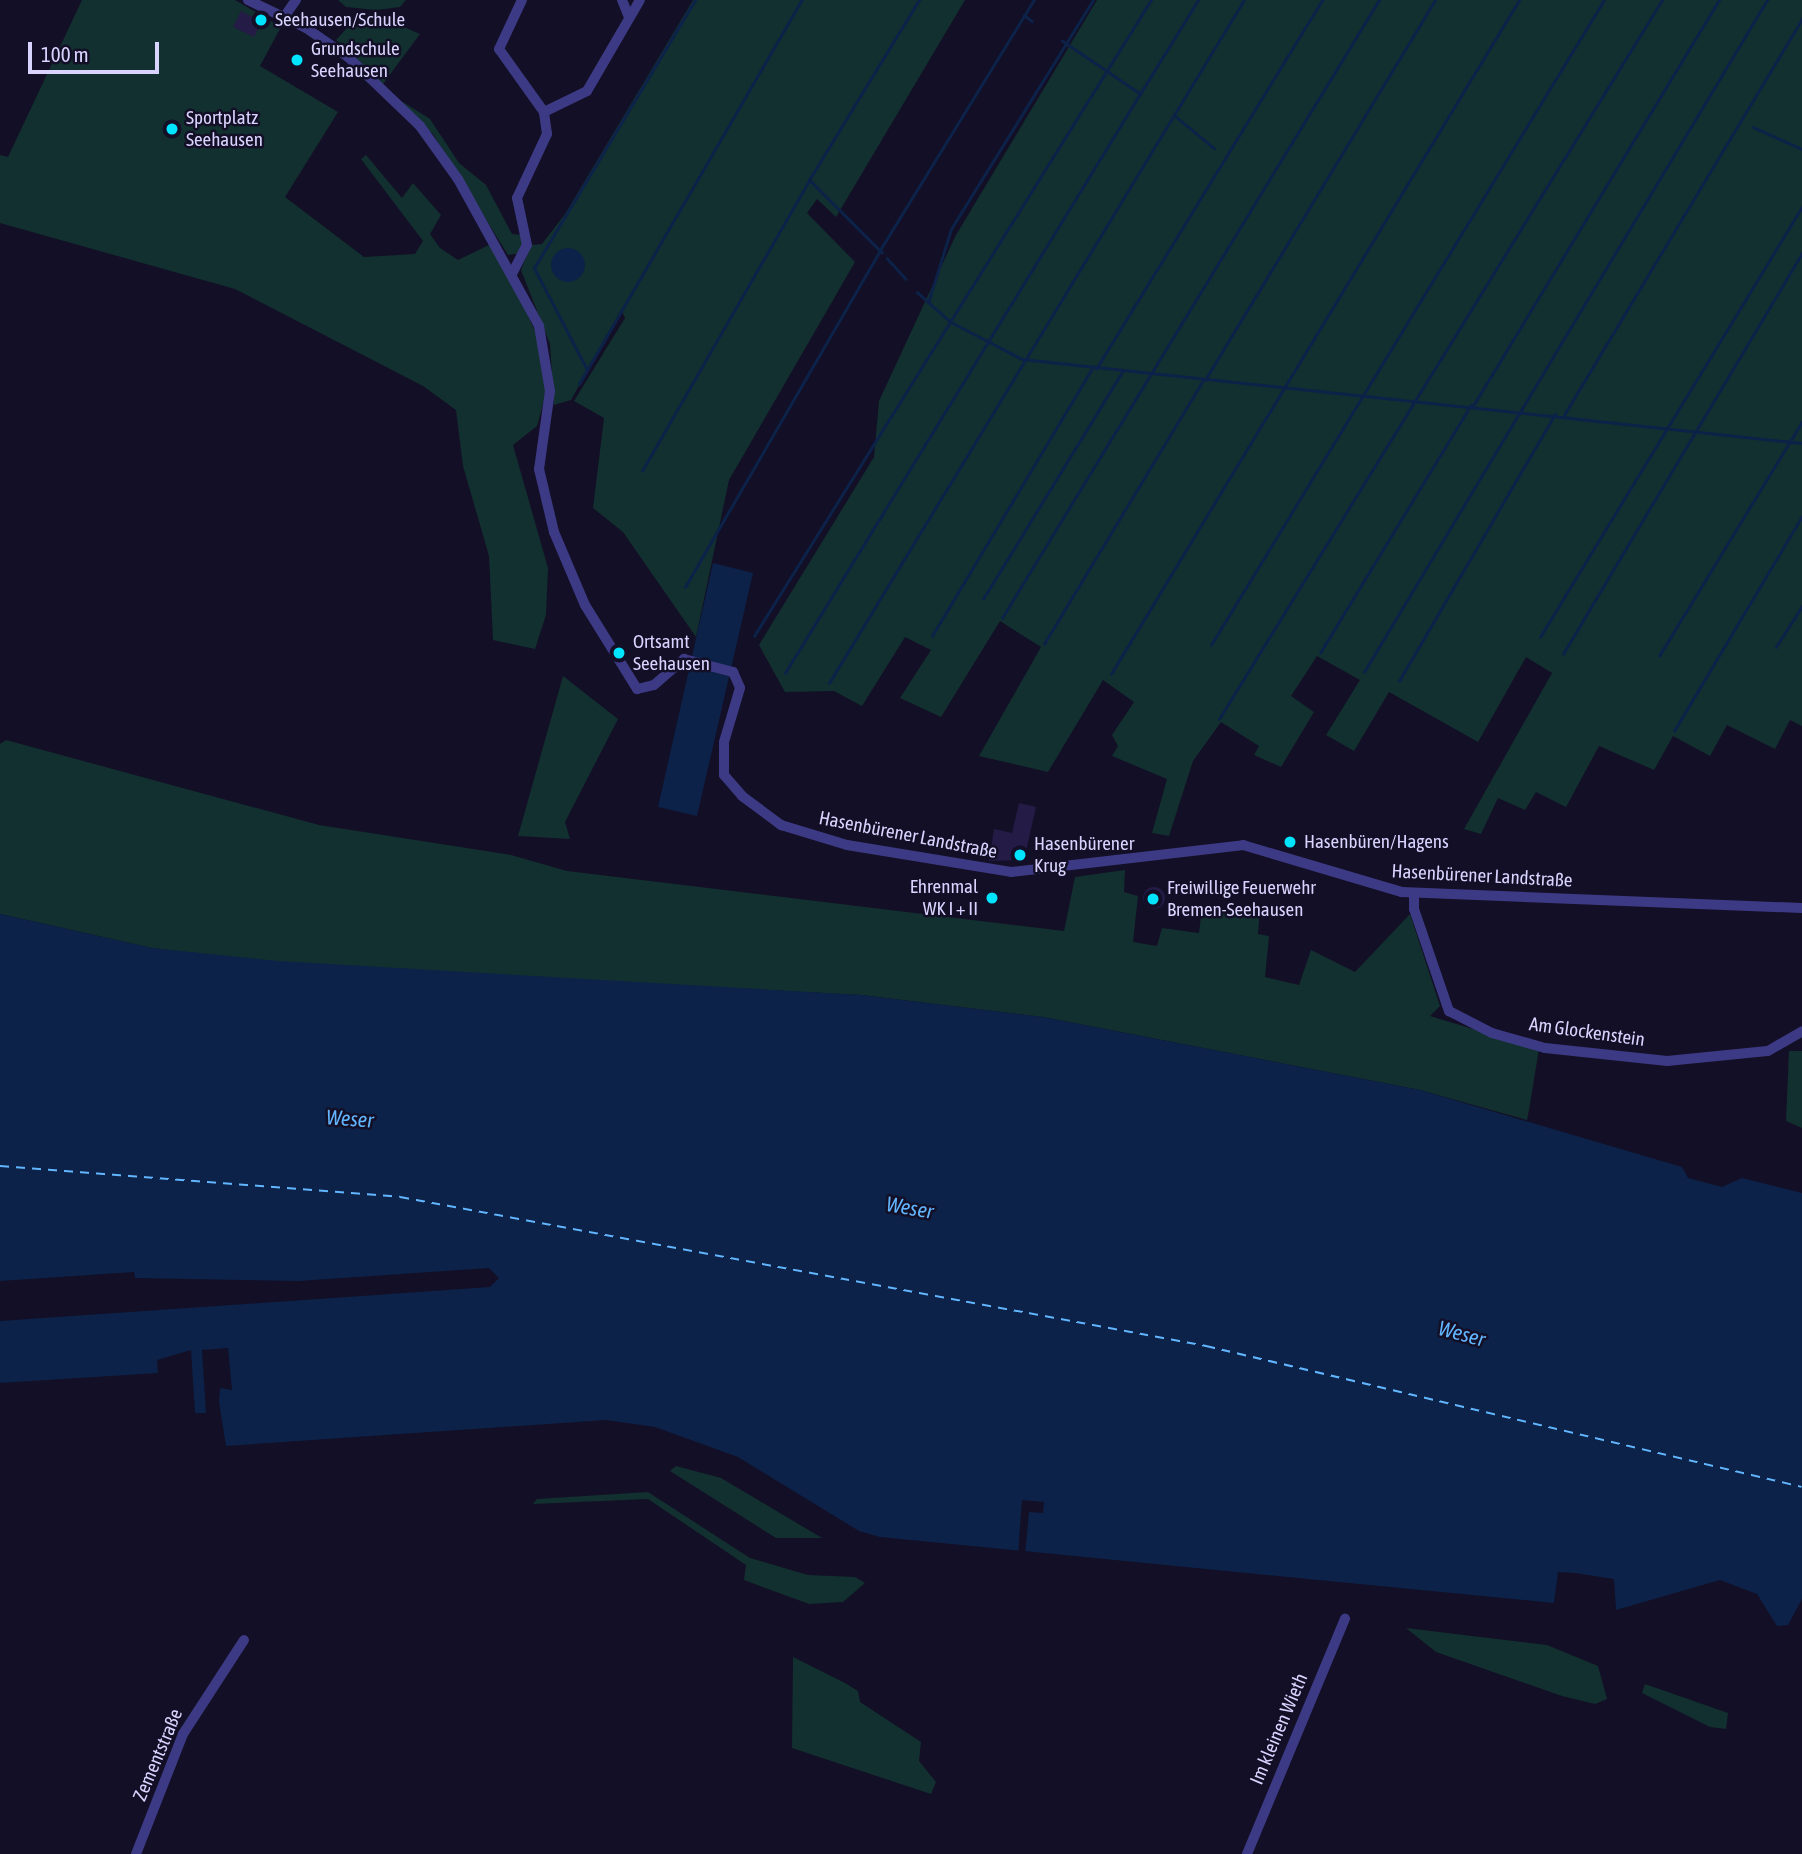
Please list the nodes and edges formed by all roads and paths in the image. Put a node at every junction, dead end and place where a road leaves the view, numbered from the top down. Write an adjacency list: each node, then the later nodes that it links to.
1 (248, 0): 7 (street, Hasenbürener Landstraße)
2 (296, 0): 7 (street)
3 (522, 0): 8 (street)
4 (622, 0): 6 (street)
5 (640, 0): 6 (street)
6 (629, 16): 8 (street)
7 (284, 17): 9 (street, Hasenbürener Landstraße)
8 (544, 112): 9 (street)
9 (513, 272): 10 (street, Hasenbürener Landstraße)
10 (1414, 894): 11 (street, Hasenbürener Landstraße); 12 (street, Am Glockenstein)
11 (1802, 908)
12 (1802, 1031)
13 (1345, 1619): 16 (street, Im kleinen Wieth)
14 (244, 1640): 15 (street, Zementstraße)
15 (136, 1854)
16 (1247, 1854)

